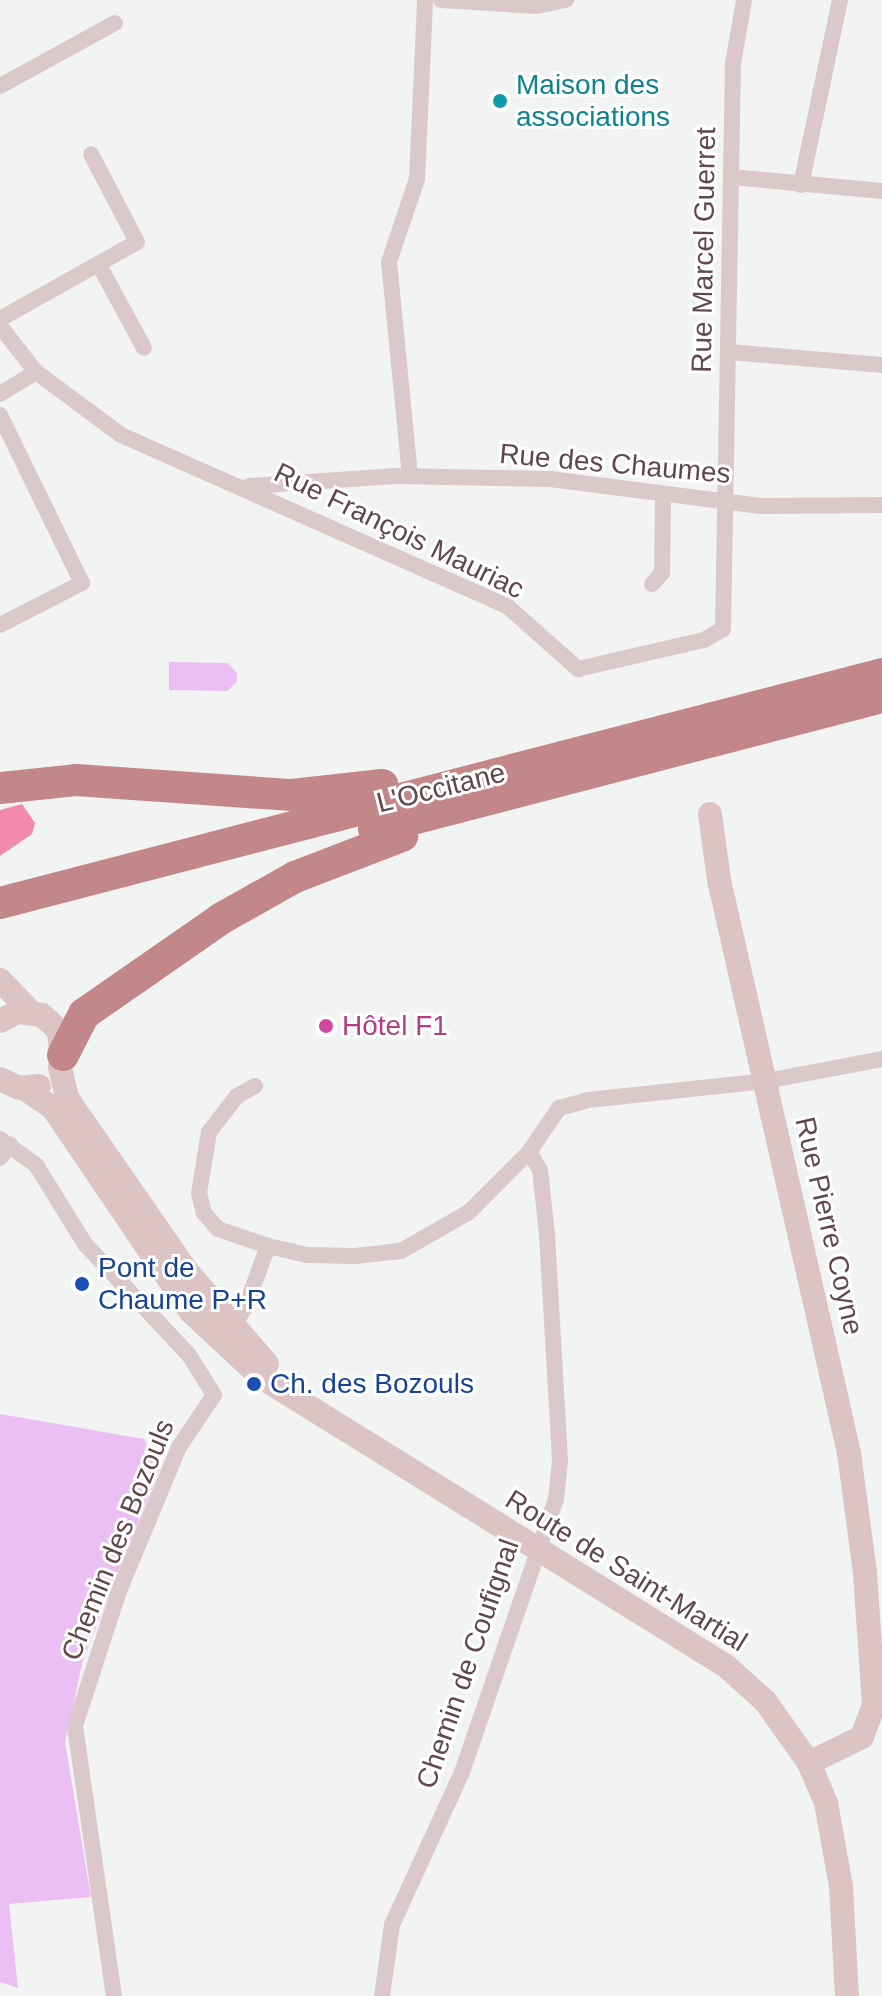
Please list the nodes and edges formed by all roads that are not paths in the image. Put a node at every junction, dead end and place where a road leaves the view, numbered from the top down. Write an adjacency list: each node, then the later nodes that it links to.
1 (425, 0): 21 (street)
2 (441, 0): 3 (street)
3 (566, 0)
4 (744, 0): 9 (street, Rue Marcel Guerret)
5 (840, 0): 10 (street)
6 (115, 23): 7 (street)
7 (0, 86)
8 (91, 154): 12 (street)
9 (731, 177): 10 (street); 16 (street, Rue Marcel Guerret)
10 (801, 185): 11 (street)
11 (882, 191)
12 (99, 265): 13 (street); 15 (street)
13 (0, 319)
14 (0, 326): 18 (street, Rue François Mauriac)
15 (144, 348)
16 (729, 352): 17 (street); 24 (street, Rue Marcel Guerret)
17 (882, 365)
18 (36, 372): 19 (street); 22 (street, Rue François Mauriac)
19 (0, 394)
20 (0, 415): 27 (street)
21 (410, 476): 22 (street, Rue des Chaumes); 23 (street, Rue des Chaumes)
22 (247, 487): 24 (street, Rue François Mauriac)
23 (663, 497): 24 (street, Rue des Chaumes); 26 (street)
24 (728, 501): 25 (street, Rue des Chaumes)
25 (882, 505)
26 (652, 584)
27 (0, 625)
28 (882, 674): 30 (highway, L'Occitane)
29 (882, 697): 30 (highway, L'Occitane)
30 (509, 783): 31 (highway); 33 (highway, L'Occitane); 38 (highway)
31 (0, 788)
32 (710, 814): 39 (main road, Rue Pierre Coyne)
33 (6, 913)
34 (0, 980): 35 (main road, Route de Saint-Martial)
35 (30, 1011): 36 (main road); 38 (main road, Route de Saint-Martial)
36 (0, 1021)
37 (882, 1059): 39 (street)
38 (61, 1061): 41 (main road); 48 (main road, Route de Saint-Martial)
39 (766, 1081): 43 (street); 52 (main road, Rue Pierre Coyne)
40 (255, 1086): 45 (street)
41 (11, 1089): 46 (main road, Route de Saint-Martial)
42 (5, 1141): 44 (street); 53 (street, Chemin des Bozouls)
43 (529, 1152): 45 (street); 51 (street, Chemin de Coufignal)
44 (0, 1158)
45 (268, 1246): 47 (street)
46 (148, 1251): 49 (main road); 50 (main road, Route de Saint-Martial)
47 (250, 1289): 48 (street); 49 (street)
48 (209, 1301): 49 (main road, Route de Saint-Martial)
49 (232, 1327): 50 (main road, Route de Saint-Martial)
50 (308, 1406): 51 (main road, Route de Saint-Martial)
51 (537, 1550): 52 (main road, Route de Saint-Martial); 54 (street, Chemin de Coufignal)
52 (809, 1763): 55 (main road, Route de Saint-Martial)
53 (114, 1996)
54 (382, 1996)
55 (847, 1996)

